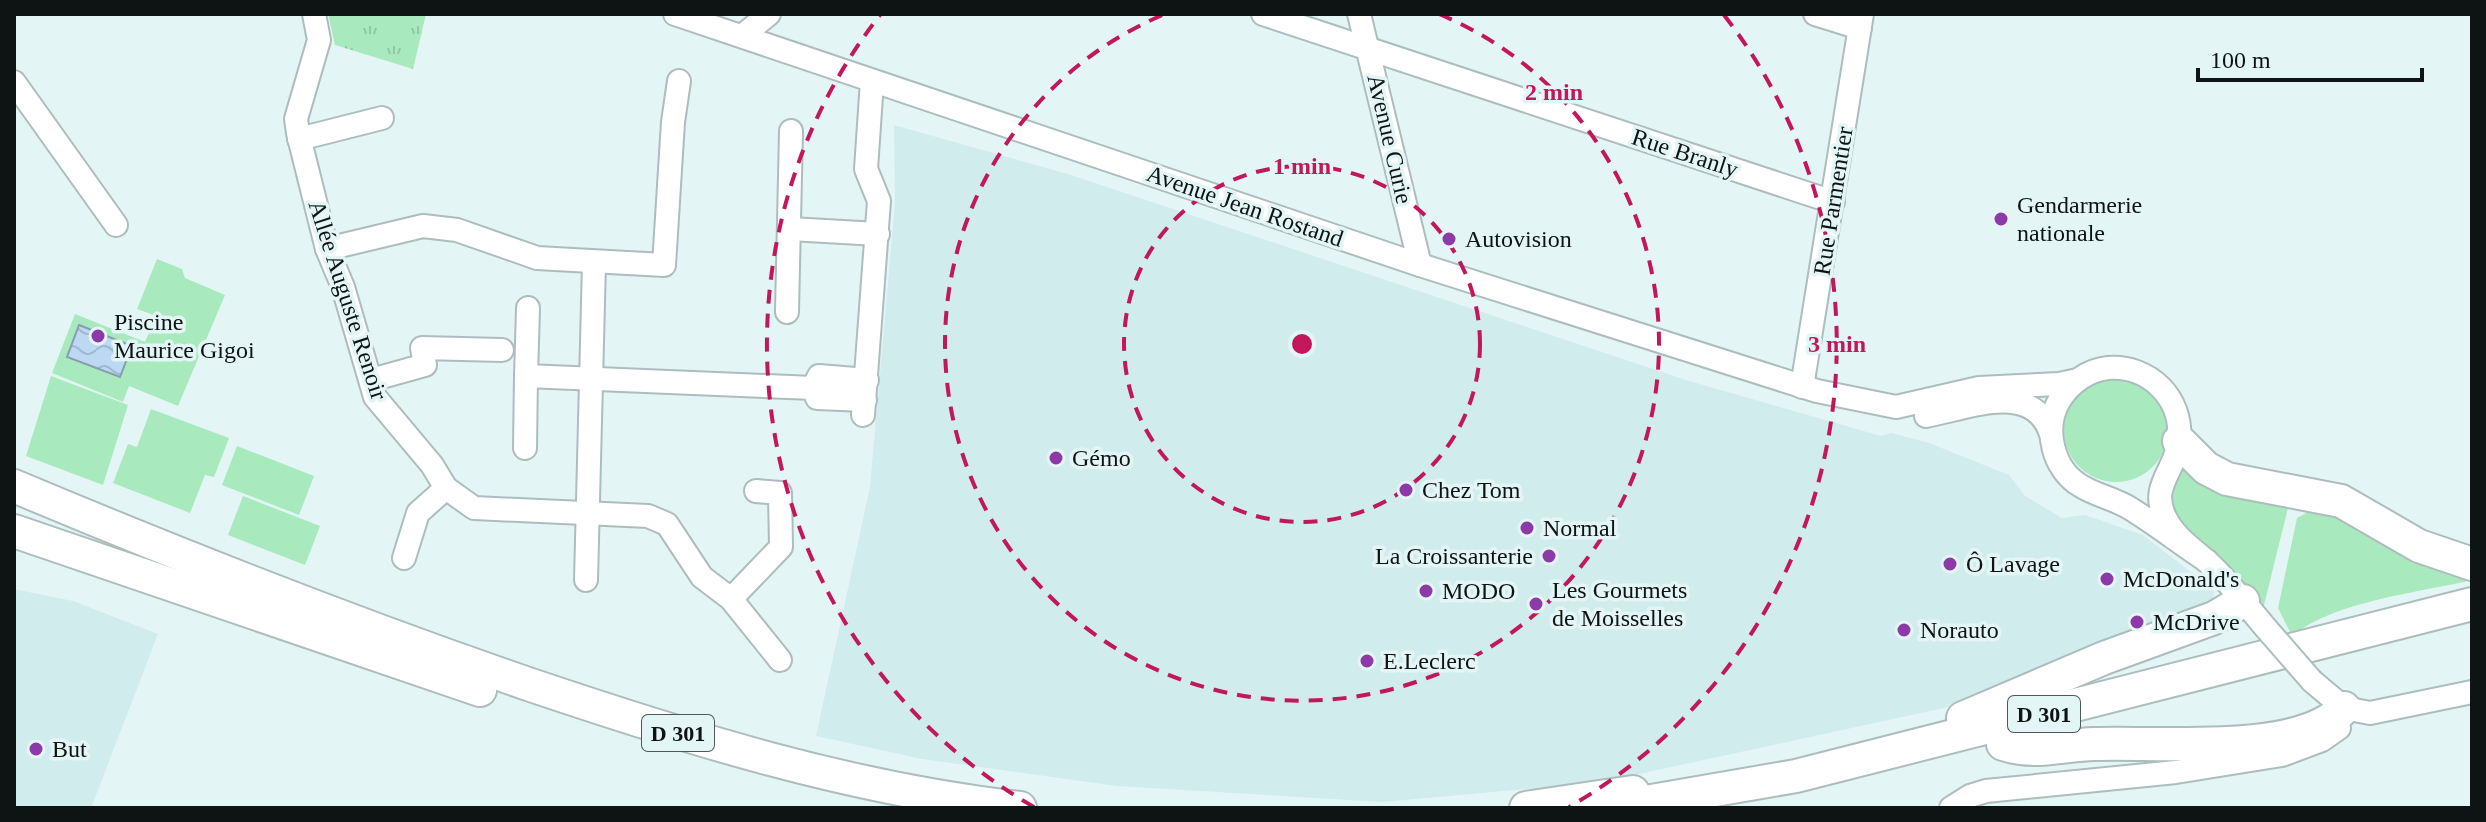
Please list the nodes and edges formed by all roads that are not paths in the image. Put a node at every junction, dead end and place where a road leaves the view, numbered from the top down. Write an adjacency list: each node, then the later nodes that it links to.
1 (314, 14): 15 (street, Allée Auguste Renoir)
2 (675, 14): 8 (street, Avenue Jean Rostand)
3 (769, 14): 8 (street)
4 (1263, 14): 9 (street, Rue Branly)
5 (1359, 14): 9 (street, Avenue Curie)
6 (1815, 14): 7 (street)
7 (1861, 21): 16 (street, Rue Parmentier)
8 (742, 36): 11 (street, Avenue Jean Rostand)
9 (1369, 49): 16 (street, Rue Branly); 22 (street, Avenue Curie)
10 (679, 81): 21 (street)
11 (872, 81): 19 (street); 22 (street, Avenue Jean Rostand)
12 (14, 82): 17 (street)
13 (382, 118): 15 (street)
14 (791, 131): 18 (street)
15 (299, 139): 20 (street, Allée Auguste Renoir)
16 (1833, 202): 30 (street, Rue Parmentier)
17 (116, 225)
18 (790, 229): 19 (street); 24 (street)
19 (878, 234): 28 (street)
20 (327, 249): 21 (street); 27 (street, Allée Auguste Renoir)
21 (594, 263): 28 (street)
22 (1420, 265): 30 (street, Avenue Jean Rostand)
23 (528, 308): 26 (street)
24 (787, 312)
25 (502, 350): 27 (street)
26 (526, 376): 28 (street); 33 (street)
27 (371, 380): 37 (street, Allée Auguste Renoir)
28 (591, 380): 41 (street)
29 (2078, 380): 30 (street, Avenue Jean Rostand); 31 (street); 32 (street)
30 (1810, 389): 31 (street, Avenue Jean Rostand)
31 (2051, 434): 39 (street)
32 (2179, 441): 35 (street); 45 (highway)
33 (525, 448)
34 (14, 466): 50 (highway)
35 (2165, 474): 39 (street); 44 (street)
36 (14, 486): 50 (highway, D 301)
37 (446, 488): 41 (street, Allée Auguste Renoir); 43 (street)
38 (756, 491): 47 (street)
39 (2103, 497): 44 (street)
40 (14, 508): 55 (highway, D 301)
41 (588, 514): 46 (street); 47 (street, Allée Auguste Renoir)
42 (14, 531): 55 (highway)
43 (404, 558)
44 (2207, 561): 48 (street)
45 (2472, 564)
46 (586, 580)
47 (731, 599): 52 (street, Allée Auguste Renoir)
48 (2243, 601): 53 (street, bridge); 62 (highway)
49 (2472, 604): 63 (highway, D 301)
50 (334, 614): 61 (highway, D 301)
51 (2472, 623): 58 (highway, D 301)
52 (780, 660)
53 (2312, 681): 56 (street); 57 (street)
54 (2472, 692): 56 (street)
55 (535, 707): 60 (highway, D 301)
56 (2349, 710): 57 (highway)
57 (2306, 740): 59 (highway)
58 (2003, 744): 59 (highway); 64 (highway, D 301)
59 (2175, 758): 65 (street)
60 (903, 808)
61 (1020, 808)
62 (1526, 808)
63 (1611, 808)
64 (1730, 808)
65 (1951, 808)

